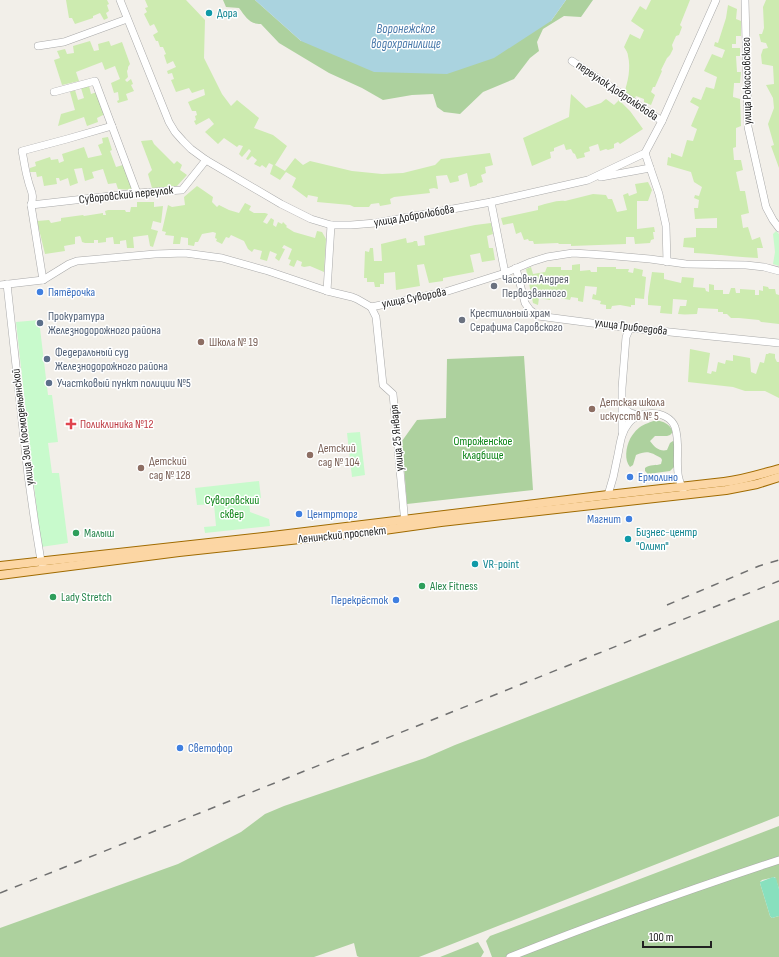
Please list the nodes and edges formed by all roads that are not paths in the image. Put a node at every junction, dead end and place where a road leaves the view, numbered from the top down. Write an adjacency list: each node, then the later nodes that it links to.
1 (120, 0): 4 (street, улица Добролюбова)
2 (716, 0): 8 (street)
3 (745, 0): 18 (street, улица Рокоссовского)
4 (127, 19): 5 (street); 11 (street, улица Добролюбова)
5 (38, 46)
6 (572, 60): 8 (street, переулок Добролюбова)
7 (54, 92): 9 (street)
8 (662, 121): 10 (street)
9 (112, 126): 14 (street); 16 (street)
10 (645, 153): 12 (street); 13 (street, улица Добролюбова)
11 (206, 160): 14 (street, Суворовский переулок); 17 (street, улица Добролюбова)
12 (650, 168): 13 (street); 19 (street)
13 (588, 180): 15 (street, улица Добролюбова)
14 (137, 193): 16 (street, Суворовский переулок)
15 (491, 202): 17 (street, улица Добролюбова); 22 (street)
16 (31, 205): 23 (street)
17 (331, 225): 25 (street)
18 (779, 228)
19 (667, 262): 20 (street, улица Суворова); 21 (street, улица Суворова)
20 (516, 268): 22 (street, улица Суворова); 27 (street, улица Грибоедова)
21 (779, 271)
22 (505, 273): 26 (street, улица Суворова)
23 (43, 280): 24 (street, улица Суворова); 25 (street, улица Суворова)
24 (4, 285): 39 (street, улица Зои Космодемьянской)
25 (327, 291): 26 (street, улица Суворова)
26 (372, 307): 38 (street, улица 25 Января)
27 (630, 328): 28 (street, улица Грибоедова); 29 (street)
28 (779, 343)
29 (622, 405): 30 (street); 31 (street)
30 (641, 415): 31 (street); 34 (street)
31 (622, 434): 35 (street)
32 (779, 469): 34 (main road, Ленинский проспект)
33 (779, 477): 36 (main road, Ленинский проспект)
34 (681, 486): 35 (main road, Ленинский проспект); 36 (street)
35 (608, 494): 37 (main road); 38 (main road, Ленинский проспект)
36 (685, 494): 37 (main road, Ленинский проспект)
37 (593, 505): 38 (main road, Ленинский проспект)
38 (405, 524): 39 (main road, Ленинский проспект)
39 (43, 565): 40 (main road, Ленинский проспект); 41 (main road, Ленинский проспект)
40 (0, 566)
41 (0, 574)
42 (779, 860): 43 (street)
43 (510, 957)

